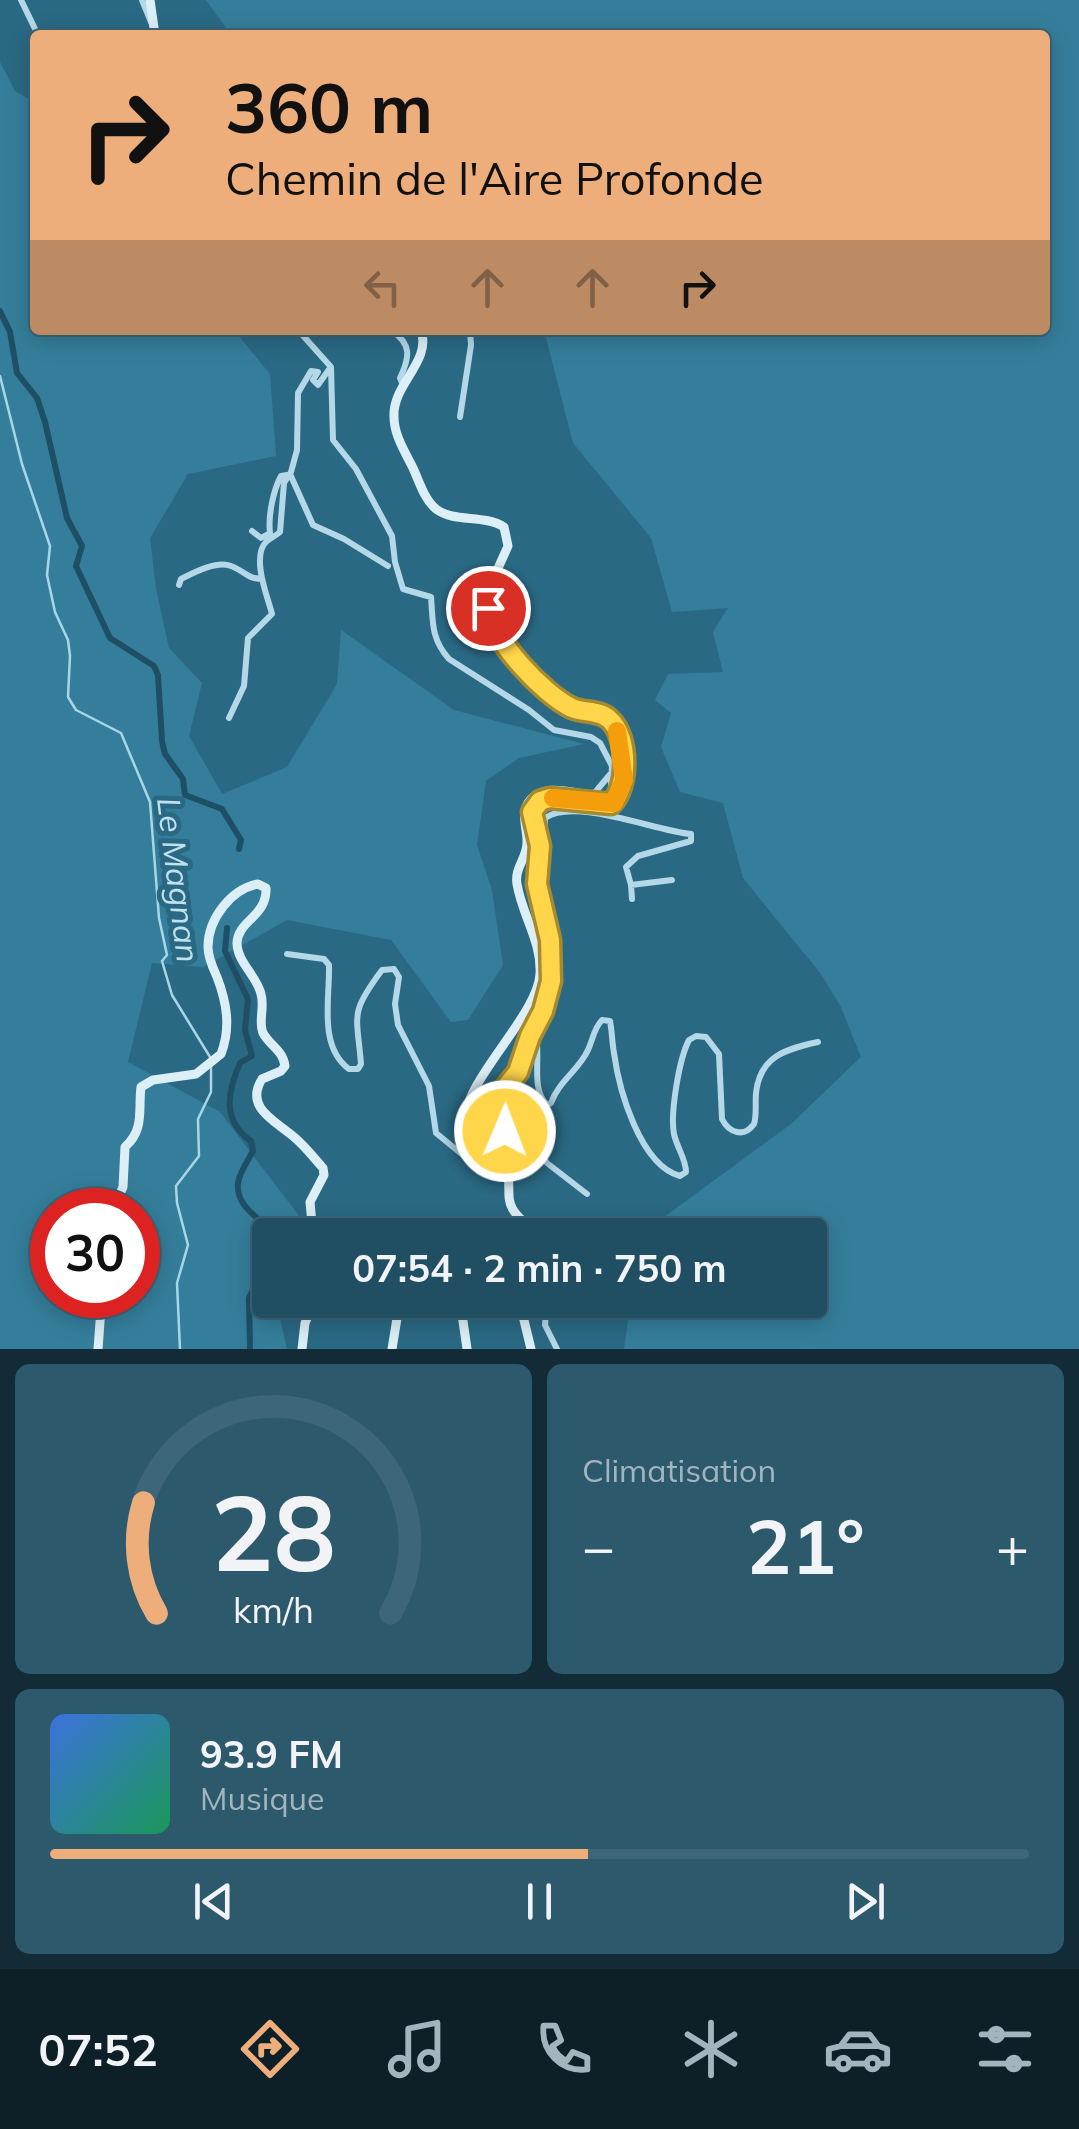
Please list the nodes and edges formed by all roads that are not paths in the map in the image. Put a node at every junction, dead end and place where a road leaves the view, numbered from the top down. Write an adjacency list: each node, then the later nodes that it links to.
1 (21, 0): 4 (street)
2 (142, 0): 5 (street)
3 (150, 0): 5 (street)
4 (36, 30)
5 (154, 30)
6 (302, 335): 10 (street)
7 (398, 335): 11 (street)
8 (421, 335): 11 (street)
9 (470, 335): 12 (street)
10 (331, 367): 13 (street); 19 (street)
11 (403, 384): 20 (street)
12 (460, 417)
13 (289, 474): 14 (street); 15 (street); 16 (street)
14 (252, 531)
15 (388, 566)
16 (262, 578): 17 (street); 18 (street)
17 (178, 585)
18 (229, 718)
19 (612, 770): 20 (street); 21 (street)
20 (616, 795): 21 (street); 22 (street)
21 (597, 797): 30 (street)
22 (538, 838): 24 (street); 27 (street)
23 (672, 880): 24 (street)
24 (632, 885): 25 (street)
25 (632, 900)
26 (287, 954): 31 (street)
27 (533, 1030): 28 (street); 29 (street)
28 (818, 1042)
29 (499, 1121): 30 (street); 33 (street)
30 (506, 1156): 31 (street)
31 (508, 1178): 35 (street)
32 (123, 1188): 34 (street)
33 (586, 1194)
34 (311, 1218)
35 (518, 1218)
36 (100, 1318): 42 (street)
37 (308, 1318): 43 (street)
38 (397, 1318): 44 (street)
39 (462, 1318): 45 (street)
40 (523, 1318): 46 (street)
41 (545, 1318): 47 (street)
42 (98, 1349)
43 (302, 1349)
44 (392, 1349)
45 (466, 1349)
46 (531, 1349)
47 (557, 1349)

